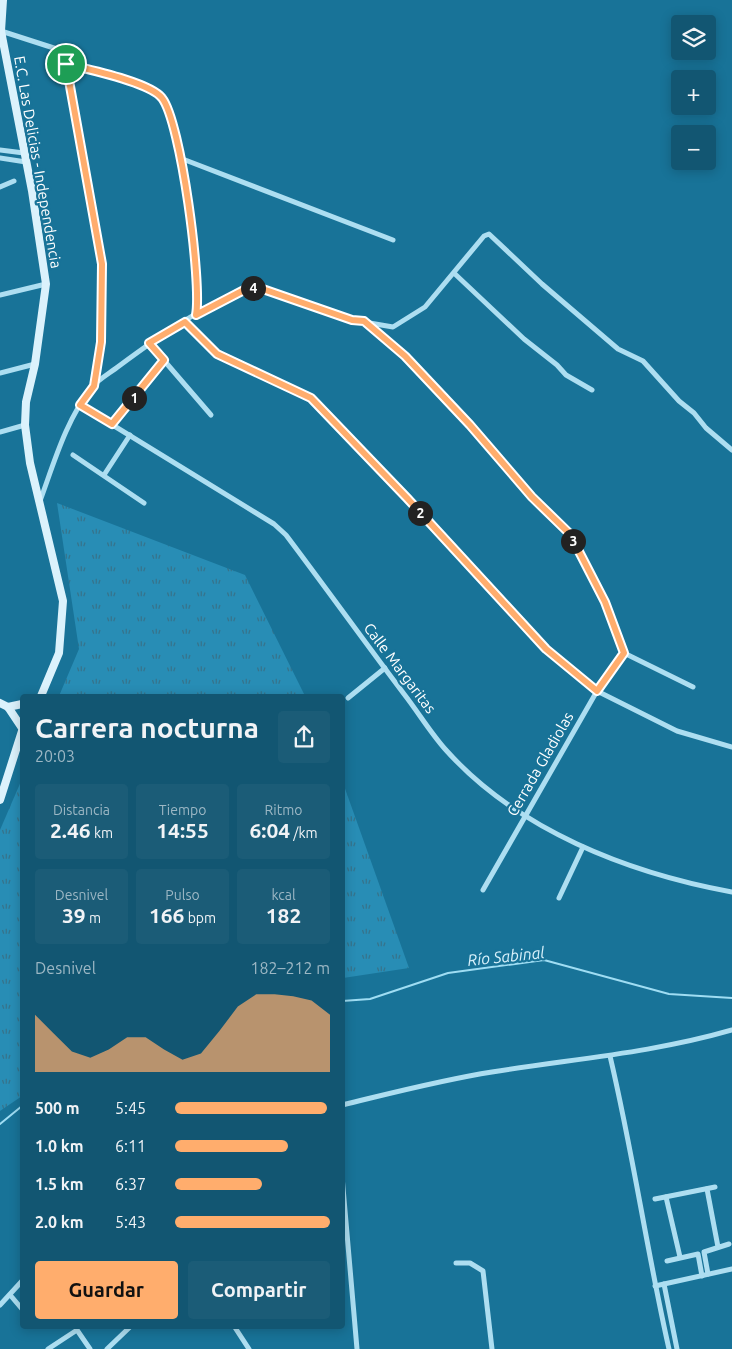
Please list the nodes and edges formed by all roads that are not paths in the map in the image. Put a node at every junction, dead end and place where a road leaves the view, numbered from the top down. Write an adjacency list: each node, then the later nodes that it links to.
1 (3, 0): 2 (street, E.C. Las Delicias - Independencia)
2 (1, 31): 3 (street); 6 (street, E.C. Las Delicias - Independencia)
3 (66, 64): 7 (street); 21 (street)
4 (0, 150): 6 (street)
5 (0, 158): 6 (street)
6 (25, 158): 12 (street, E.C. Las Delicias - Independencia)
7 (180, 158): 10 (street); 14 (street)
8 (14, 182): 9 (street)
9 (0, 187)
10 (393, 240)
11 (455, 274): 15 (street); 22 (street); 29 (street)
12 (46, 284): 13 (street); 19 (street, E.C. Las Delicias - Independencia)
13 (0, 295)
14 (196, 315): 15 (street); 16 (street)
15 (364, 321): 34 (street)
16 (185, 322): 17 (street); 37 (street)
17 (149, 343): 18 (street); 21 (street)
18 (164, 360): 24 (street); 25 (street)
19 (35, 364): 20 (street); 26 (street, E.C. Las Delicias - Independencia)
20 (0, 373)
21 (94, 386): 23 (street)
22 (592, 390)
23 (80, 405): 25 (street, Calle Margaritas); 32 (street)
24 (211, 414)
25 (112, 424): 28 (street, Calle Margaritas)
26 (25, 425): 27 (street); 32 (street, E.C. Las Delicias - Independencia)
27 (0, 432)
28 (130, 435): 31 (street); 35 (street, Calle Margaritas)
29 (732, 450)
30 (73, 455): 31 (street)
31 (104, 475): 33 (street)
32 (40, 502): 38 (street, E.C. Las Delicias - Independencia)
33 (144, 503)
34 (624, 653): 36 (street); 37 (street, Cerrada Gladiolas)
35 (385, 668): 39 (street); 47 (street, Calle Margaritas)
36 (692, 688)
37 (597, 691): 45 (street); 47 (street, Cerrada Gladiolas)
38 (42, 694)
39 (348, 698)
40 (0, 703): 42 (street)
41 (20, 704): 42 (street)
42 (8, 707): 43 (street)
43 (20, 727)
44 (20, 736): 46 (street)
45 (732, 747)
46 (0, 800)
47 (524, 815): 48 (street, Calle Margaritas); 49 (street, Cerrada Gladiolas)
48 (583, 847): 50 (street, Calle Margaritas); 51 (street)
49 (483, 890)
50 (732, 892)
51 (559, 898)
52 (732, 1030): 53 (street)
53 (610, 1056): 54 (street); 69 (street)
54 (345, 1104)
55 (715, 1187): 56 (street)
56 (706, 1189): 57 (street); 61 (street)
57 (666, 1197): 58 (street); 62 (street)
58 (655, 1199)
59 (345, 1211): 79 (street)
60 (729, 1244): 61 (street)
61 (718, 1247): 66 (street)
62 (680, 1257): 63 (street); 66 (street)
63 (666, 1261)
64 (456, 1264): 80 (street)
65 (732, 1269): 66 (street)
66 (705, 1275): 68 (street)
67 (20, 1284): 70 (street)
68 (664, 1284): 69 (street); 82 (street)
69 (655, 1286): 81 (street)
70 (11, 1296): 71 (street); 72 (street)
71 (0, 1306)
72 (20, 1307)
73 (128, 1329): 77 (street)
74 (236, 1329): 78 (street)
75 (48, 1349): 76 (street)
76 (90, 1349)
77 (107, 1349)
78 (249, 1349)
79 (357, 1349)
80 (492, 1349)
81 (669, 1349)
82 (677, 1349)

